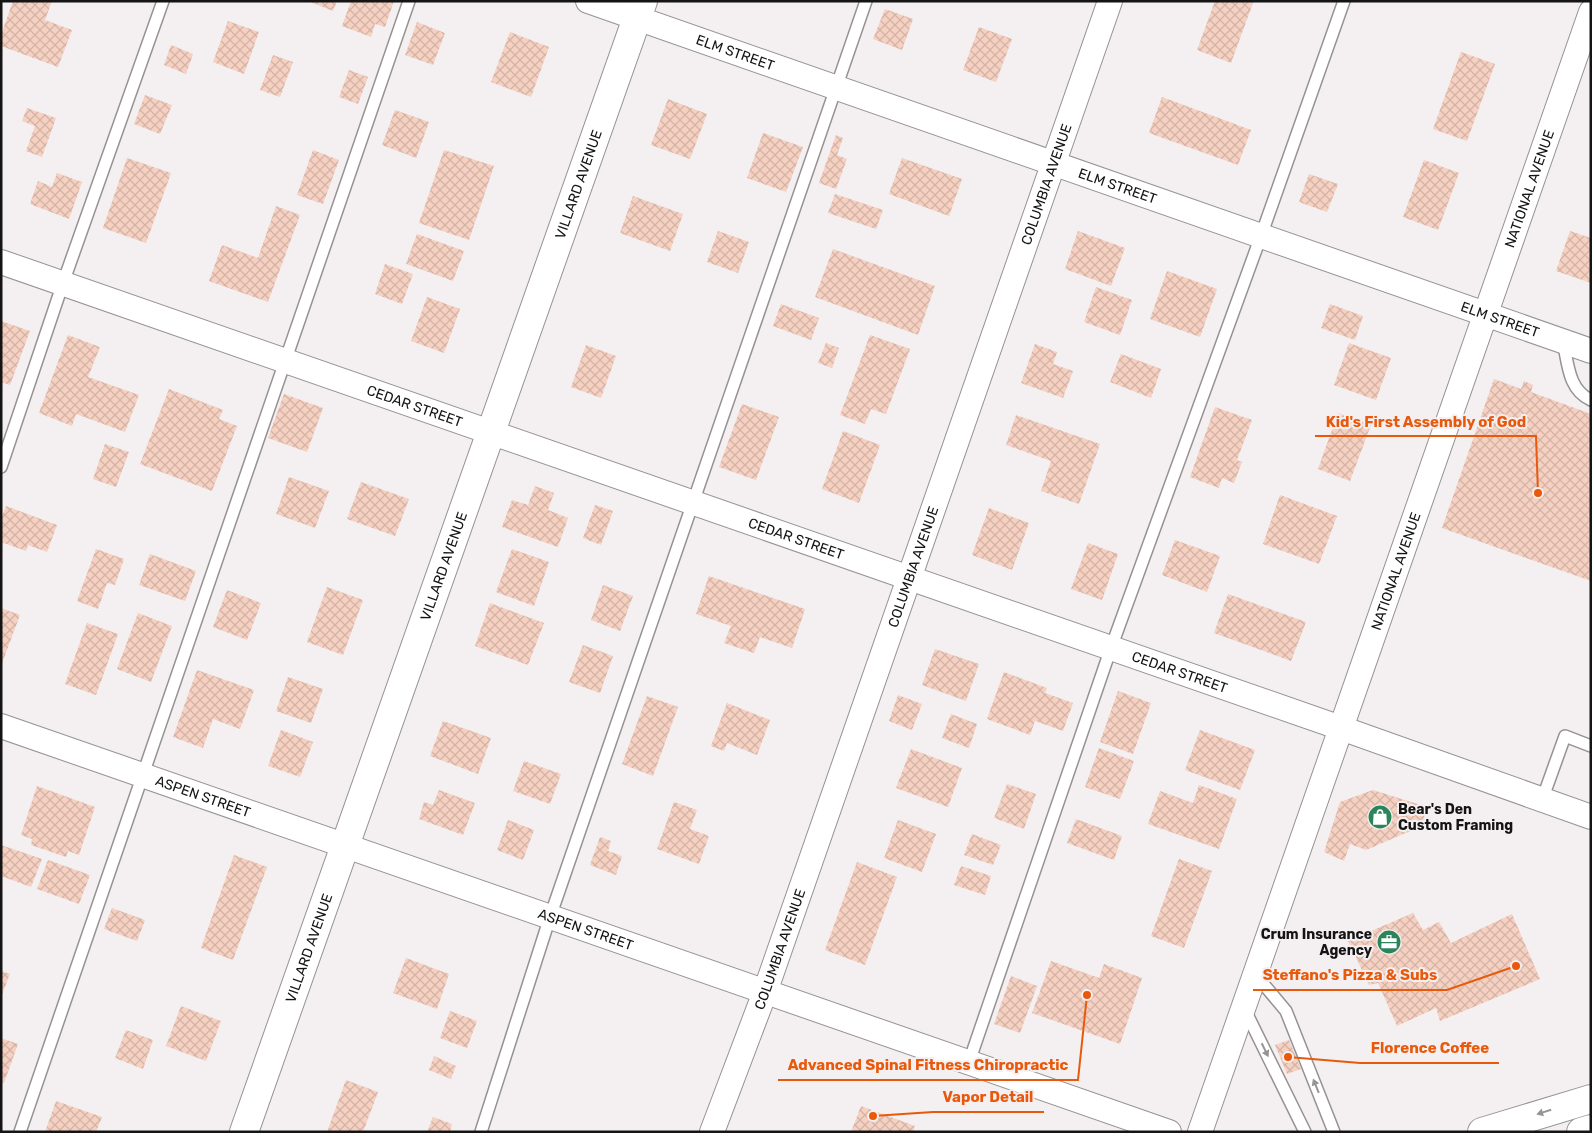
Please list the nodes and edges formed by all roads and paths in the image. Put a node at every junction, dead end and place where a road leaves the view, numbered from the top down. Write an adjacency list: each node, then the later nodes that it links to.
1 (163, 1): 13 (lane)
2 (409, 1): 17 (lane)
3 (588, 1): 7 (street, ELM STREET)
4 (866, 1): 9 (lane)
5 (1110, 1): 10 (street, COLUMBIA AVENUE)
6 (1344, 1): 11 (lane)
7 (640, 10): 9 (street, ELM STREET); 19 (street, VILLARD AVENUE)
8 (1591, 12): 14 (street, NATIONAL AVENUE)
9 (836, 88): 10 (street, ELM STREET); 21 (lane)
10 (1054, 164): 11 (street, ELM STREET); 22 (street, COLUMBIA AVENUE)
11 (1261, 236): 14 (street, ELM STREET); 23 (lane)
12 (1, 262): 13 (street, CEDAR STREET)
13 (63, 283): 17 (street, CEDAR STREET); 20 (lane)
14 (1485, 314): 15 (street, ELM STREET); 25 (street, NATIONAL AVENUE)
15 (1563, 341): 16 (street, ELM STREET); 18 (lane)
16 (1591, 351)
17 (285, 360): 19 (street, CEDAR STREET); 27 (lane)
18 (1591, 400)
19 (492, 432): 21 (street, CEDAR STREET); 30 (street, VILLARD AVENUE)
20 (1, 467)
21 (694, 503): 22 (street, CEDAR STREET); 31 (lane)
22 (909, 578): 23 (street, CEDAR STREET); 33 (street, COLUMBIA AVENUE)
23 (1111, 648): 25 (street, CEDAR STREET); 35 (lane)
24 (1, 726): 27 (street, ASPEN STREET)
25 (1341, 728): 28 (street, CEDAR STREET); 32 (street, NATIONAL AVENUE)
26 (1591, 746): 28 (lane)
27 (144, 775): 30 (street, ASPEN STREET); 38 (lane)
28 (1542, 800): 29 (street, CEDAR STREET)
29 (1591, 818)
30 (344, 845): 31 (street, ASPEN STREET); 39 (street, VILLARD AVENUE)
31 (550, 917): 33 (street, ASPEN STREET); 40 (lane)
32 (1255, 973): 34 (street, NATIONAL AVENUE); 45 (lane, one-way to 32)
33 (765, 992): 35 (street, ASPEN STREET); 41 (street, COLUMBIA AVENUE)
34 (1244, 1006): 43 (street, NATIONAL AVENUE); 44 (lane, one-way to 44)
35 (969, 1062): 42 (street, ASPEN STREET)
36 (1591, 1099): 46 (street, one-way to 46)
37 (1591, 1129): 47 (street)
38 (20, 1132)
39 (244, 1132)
40 (481, 1132)
41 (712, 1132)
42 (1169, 1132)
43 (1200, 1132)
44 (1304, 1132)
45 (1334, 1132)
46 (1482, 1132)
47 (1581, 1132)

